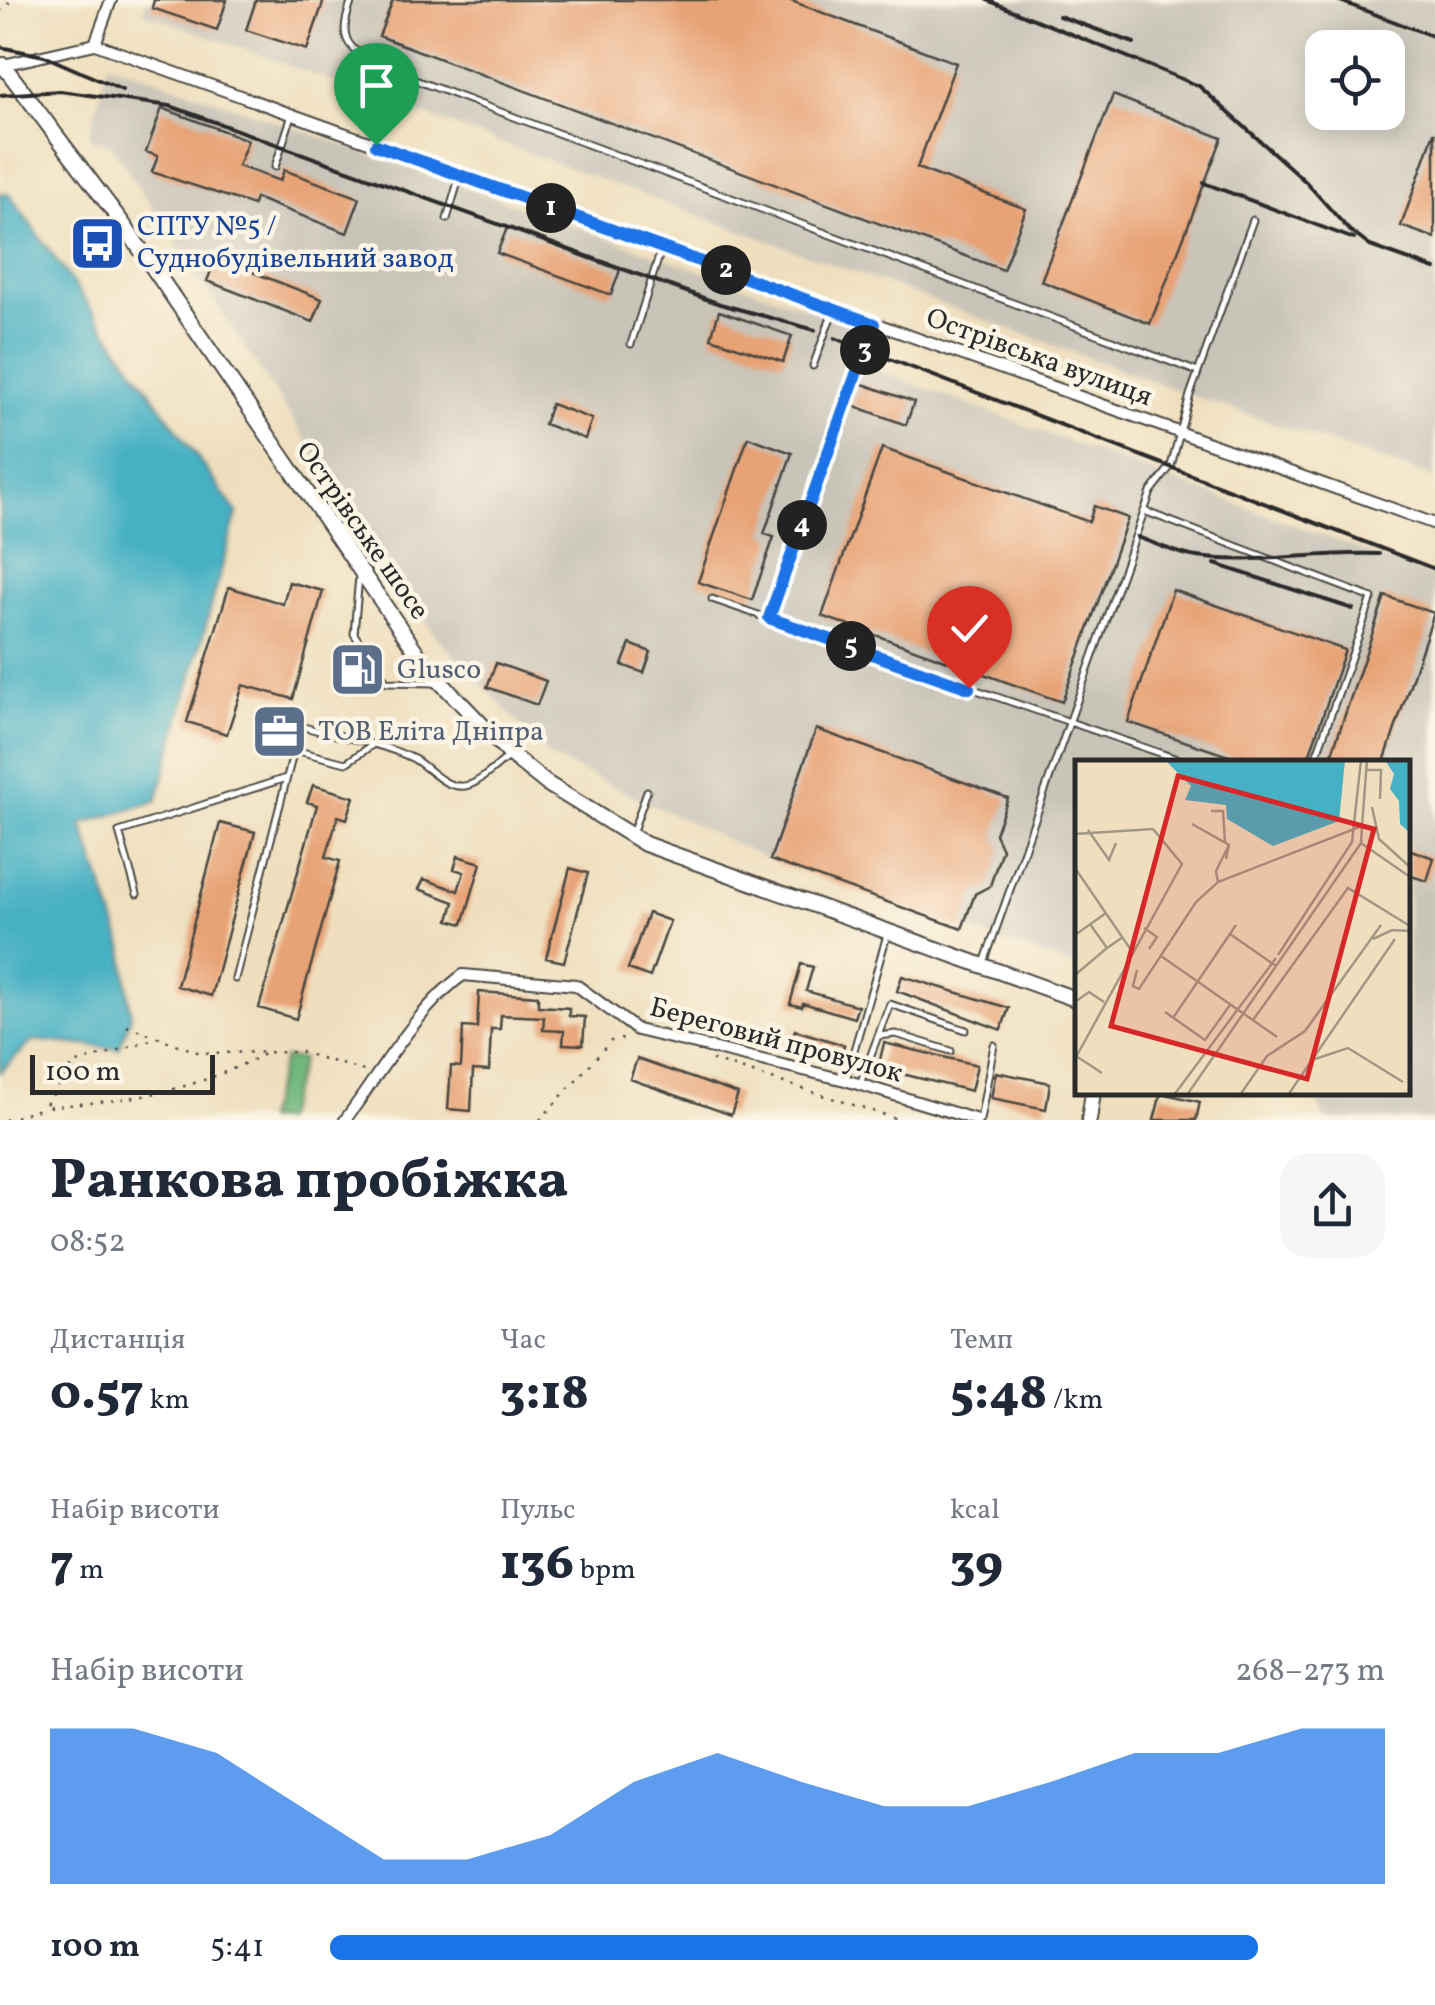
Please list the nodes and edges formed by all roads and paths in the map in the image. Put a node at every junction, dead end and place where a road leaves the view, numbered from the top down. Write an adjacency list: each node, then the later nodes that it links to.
1 (12, 0): 4 (path)
2 (111, 0): 5 (street)
3 (352, 0): 17 (lane)
4 (0, 11)
5 (95, 44): 6 (street); 7 (street, Острівська вулиця)
6 (2, 65): 21 (street, Острівське шосе)
7 (292, 115): 8 (lane); 9 (street, Острівська вулиця)
8 (274, 167)
9 (460, 175): 10 (lane); 12 (street, Острівська вулиця)
10 (447, 219)
11 (1253, 220): 17 (lane)
12 (662, 247): 13 (street, Острівська вулиця); 15 (lane)
13 (834, 309): 14 (street, Острівська вулиця); 16 (lane)
14 (874, 324): 18 (street, Острівська вулиця); 23 (lane)
15 (631, 344)
16 (813, 366)
17 (1198, 372): 18 (lane)
18 (1179, 432): 19 (lane); 20 (street, Острівська вулиця)
19 (1144, 511): 25 (lane); 30 (lane)
20 (1435, 524)
21 (360, 573): 24 (street, Острівське шосе); 24 (lane)
22 (712, 598): 23 (lane)
23 (769, 618): 25 (lane)
24 (440, 682): 28 (street, Острівське шосе)
25 (1070, 722): 29 (lane); 36 (lane)
26 (372, 746): 27 (lane); 27 (lane); 28 (lane)
27 (294, 750): 31 (lane)
28 (510, 755): 33 (street, Острівське шосе)
29 (1180, 760)
30 (1315, 760)
31 (286, 778): 34 (lane); 37 (lane)
32 (647, 791): 33 (lane)
33 (631, 836): 35 (street, Острівське шосе)
34 (136, 894)
35 (888, 932): 36 (street, Острівське шосе); 49 (lane)
36 (982, 966): 38 (street, Острівське шосе)
37 (235, 980)
38 (1075, 999)
39 (127, 1026): 43 (path)
40 (966, 1030): 42 (lane)
41 (638, 1036): 55 (path)
42 (878, 1036): 45 (lane); 50 (lane)
43 (160, 1037): 46 (path); 52 (path)
44 (994, 1045): 57 (lane)
45 (951, 1051)
46 (266, 1053): 48 (path); 52 (path)
47 (712, 1060): 56 (path)
48 (378, 1075): 49 (street, Береговий провулок); 54 (street, Береговий провулок)
49 (845, 1080): 50 (street, Береговий провулок)
50 (860, 1084): 57 (street, Береговий провулок)
51 (1093, 1095): 58 (street)
52 (44, 1107): 53 (path)
53 (5, 1120)
54 (345, 1120)
55 (540, 1120)
56 (901, 1120)
57 (978, 1120)
58 (1089, 1120)

